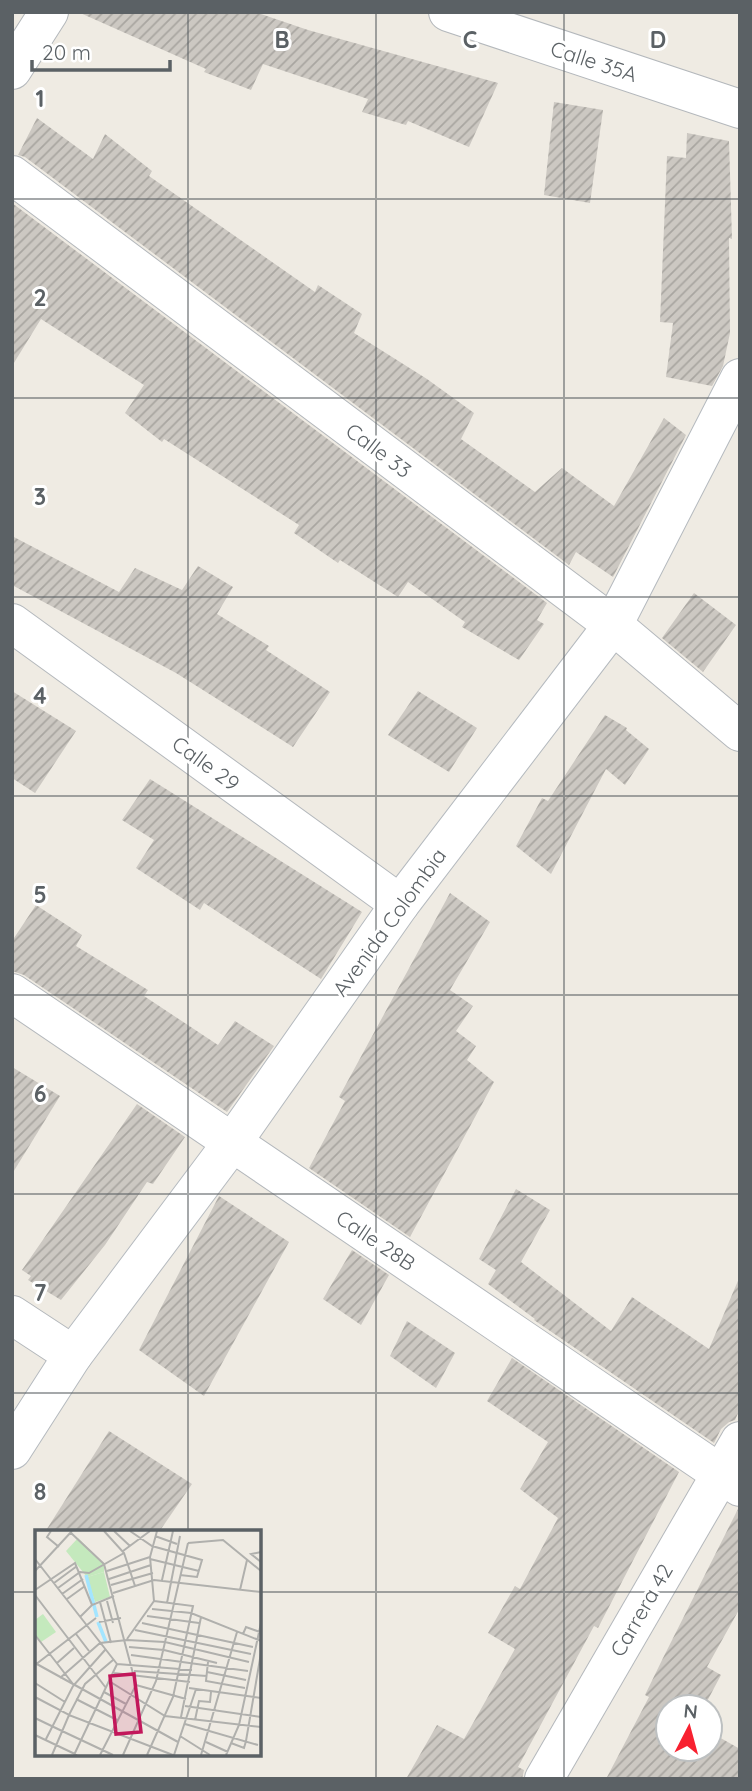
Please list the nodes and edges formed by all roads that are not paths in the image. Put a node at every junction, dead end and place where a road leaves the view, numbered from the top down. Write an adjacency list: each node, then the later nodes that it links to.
1 (49, 12): 3 (street)
2 (448, 12): 4 (street, Calle 35A)
3 (12, 70)
4 (740, 109)
5 (12, 175): 8 (street, Calle 33)
6 (740, 378): 8 (street, Avenida Colombia)
7 (12, 623): 10 (street, Calle 29)
8 (613, 625): 9 (street, Calle 33); 10 (street, Avenida Colombia)
9 (740, 732)
10 (400, 904): 12 (street, Avenida Colombia)
11 (12, 993): 12 (street, Calle 28B)
12 (232, 1143): 14 (street, Avenida Colombia); 17 (street, Calle 28B)
13 (12, 1315): 14 (street)
14 (73, 1355): 16 (street, Avenida Colombia)
15 (740, 1441): 17 (street, Carrera 42)
16 (12, 1450)
17 (730, 1480): 18 (street, Carrera 42)
18 (544, 1779)

